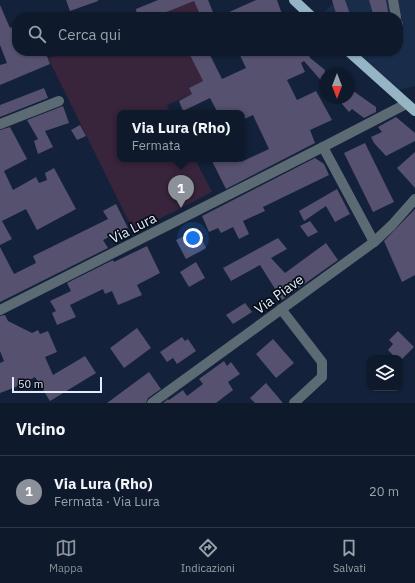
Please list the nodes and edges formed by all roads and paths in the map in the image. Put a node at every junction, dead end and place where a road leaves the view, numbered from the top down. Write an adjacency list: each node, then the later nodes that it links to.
1 (294, 0): 3 (main road)
2 (393, 0): 4 (street)
3 (307, 12)
4 (395, 12)
5 (353, 56): 7 (main road)
6 (59, 100): 9 (street)
7 (406, 104): 8 (main road); 10 (street, Via Lura)
8 (415, 111)
9 (0, 124)
10 (323, 147): 12 (street); 14 (street, Via Lura)
11 (415, 199): 12 (street, Via Piave)
12 (374, 242): 13 (street, Via Piave)
13 (281, 309): 15 (street, Via Piave); 16 (street)
14 (0, 310)
15 (152, 403)
16 (294, 403)

